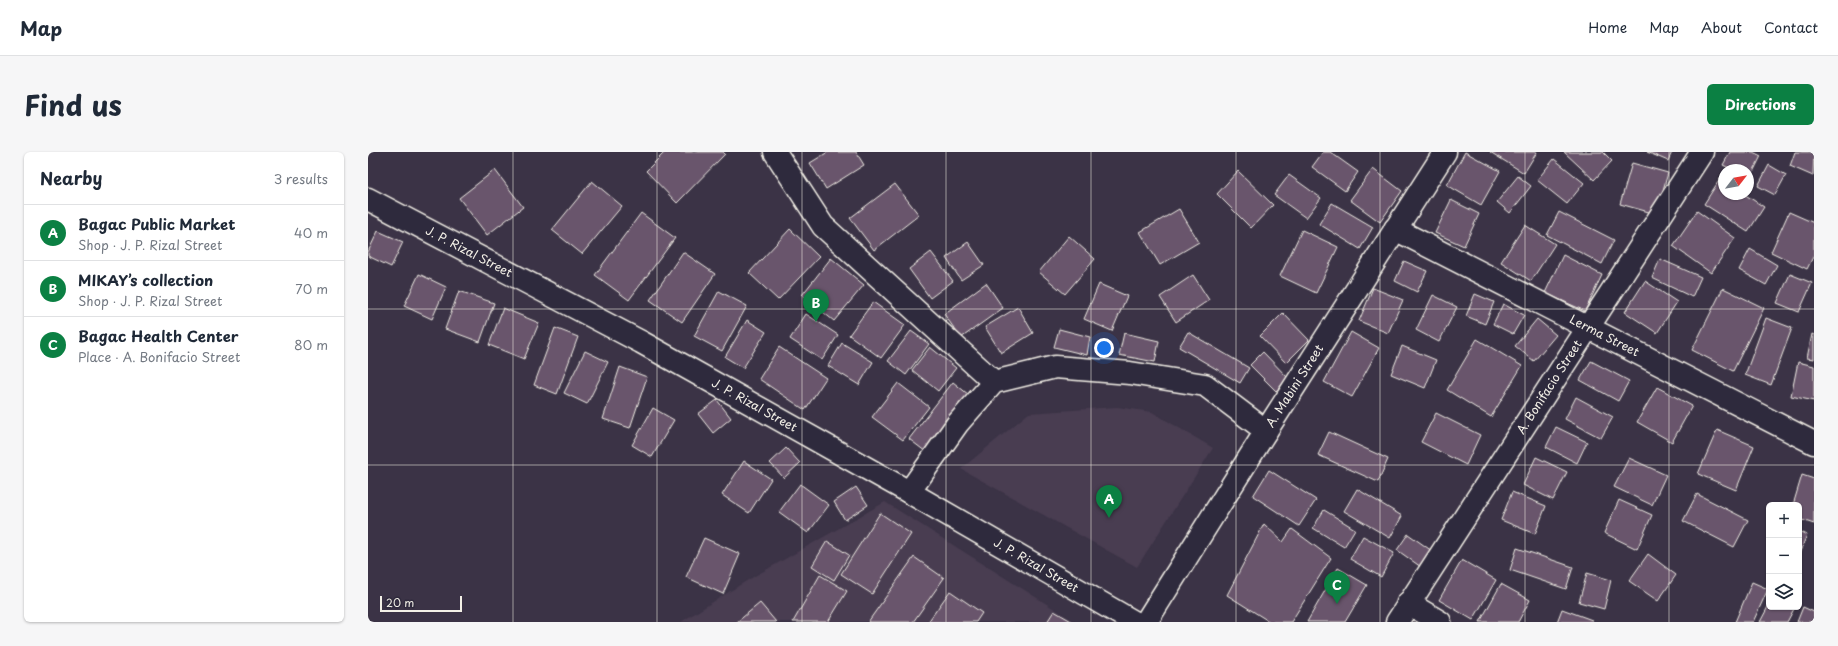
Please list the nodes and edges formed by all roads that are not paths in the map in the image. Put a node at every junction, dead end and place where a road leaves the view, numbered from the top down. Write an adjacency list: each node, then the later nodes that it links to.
1 (775, 152): 7 (street)
2 (1445, 152): 5 (street, A. Mabini Street)
3 (1702, 152): 6 (street, A. Bonifacio Street)
4 (368, 199): 10 (street, J. P. Rizal Street)
5 (1395, 229): 6 (street, Lerma Street); 8 (street, A. Mabini Street)
6 (1587, 328): 9 (street, Lerma Street); 11 (street, A. Bonifacio Street)
7 (994, 382): 8 (street); 10 (street)
8 (1266, 430): 13 (street, A. Mabini Street)
9 (1814, 443)
10 (909, 492): 12 (street, J. P. Rizal Street)
11 (1408, 603): 14 (street, A. Bonifacio Street); 15 (street)
12 (1134, 622)
13 (1146, 622)
14 (1396, 622)
15 (1440, 622)

